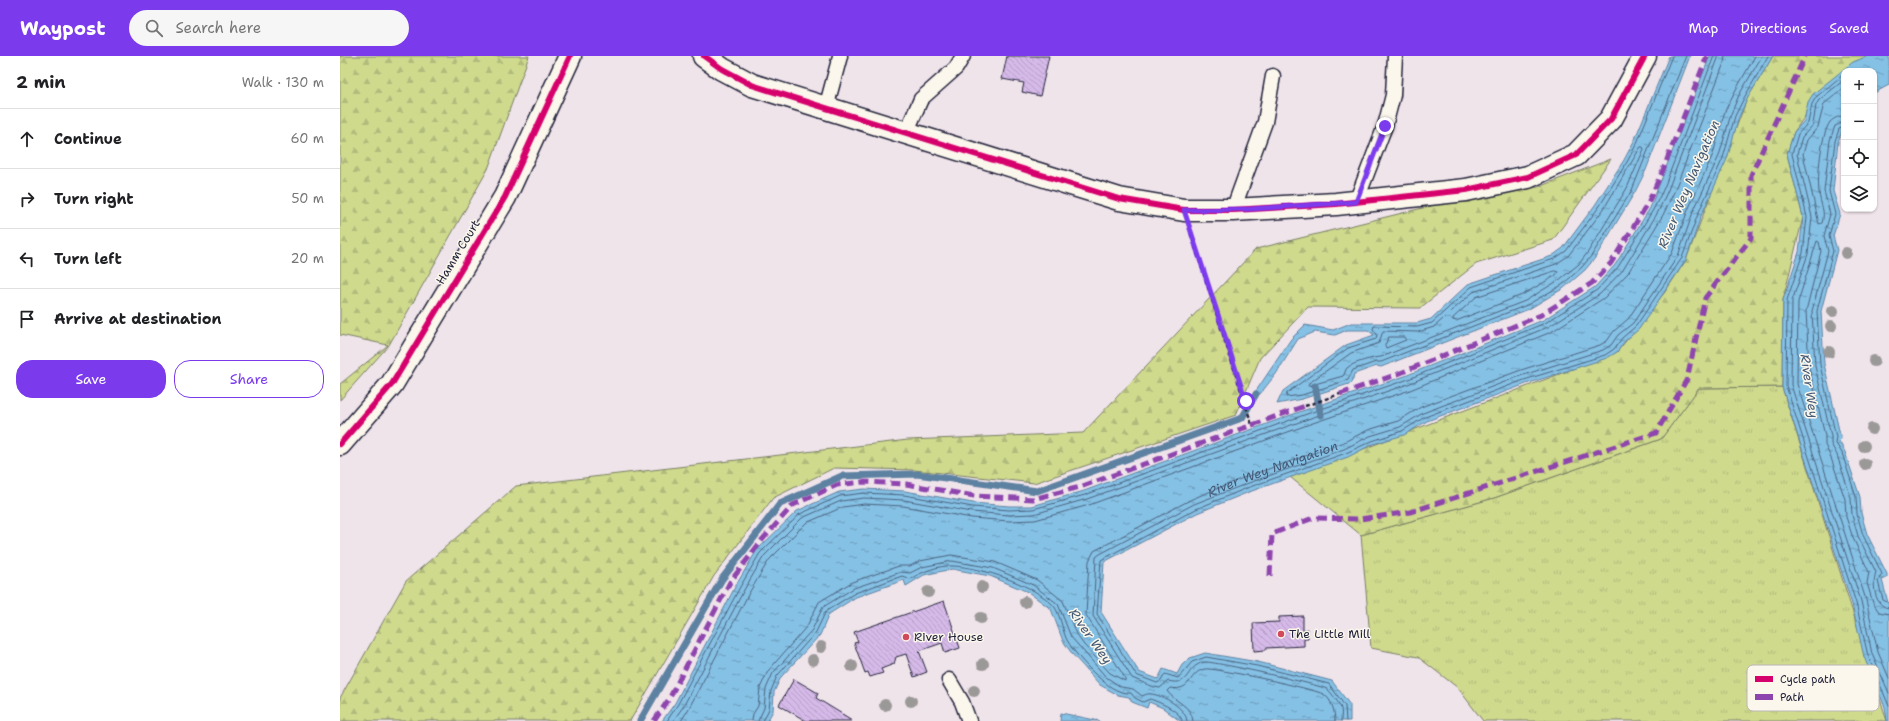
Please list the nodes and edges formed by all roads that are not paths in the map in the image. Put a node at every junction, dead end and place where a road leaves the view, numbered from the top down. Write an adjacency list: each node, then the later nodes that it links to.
1 (570, 56): 12 (street, Hamm Court)
2 (704, 56): 8 (street)
3 (840, 56): 8 (lane)
4 (963, 56): 9 (lane)
5 (1395, 56): 10 (lane)
6 (1645, 56): 10 (street)
7 (1273, 76): 11 (lane)
8 (826, 108): 9 (street)
9 (906, 133): 11 (street)
10 (1356, 202): 11 (street)
11 (1233, 210)
12 (340, 444)
13 (949, 680): 14 (lane)
14 (969, 721)

